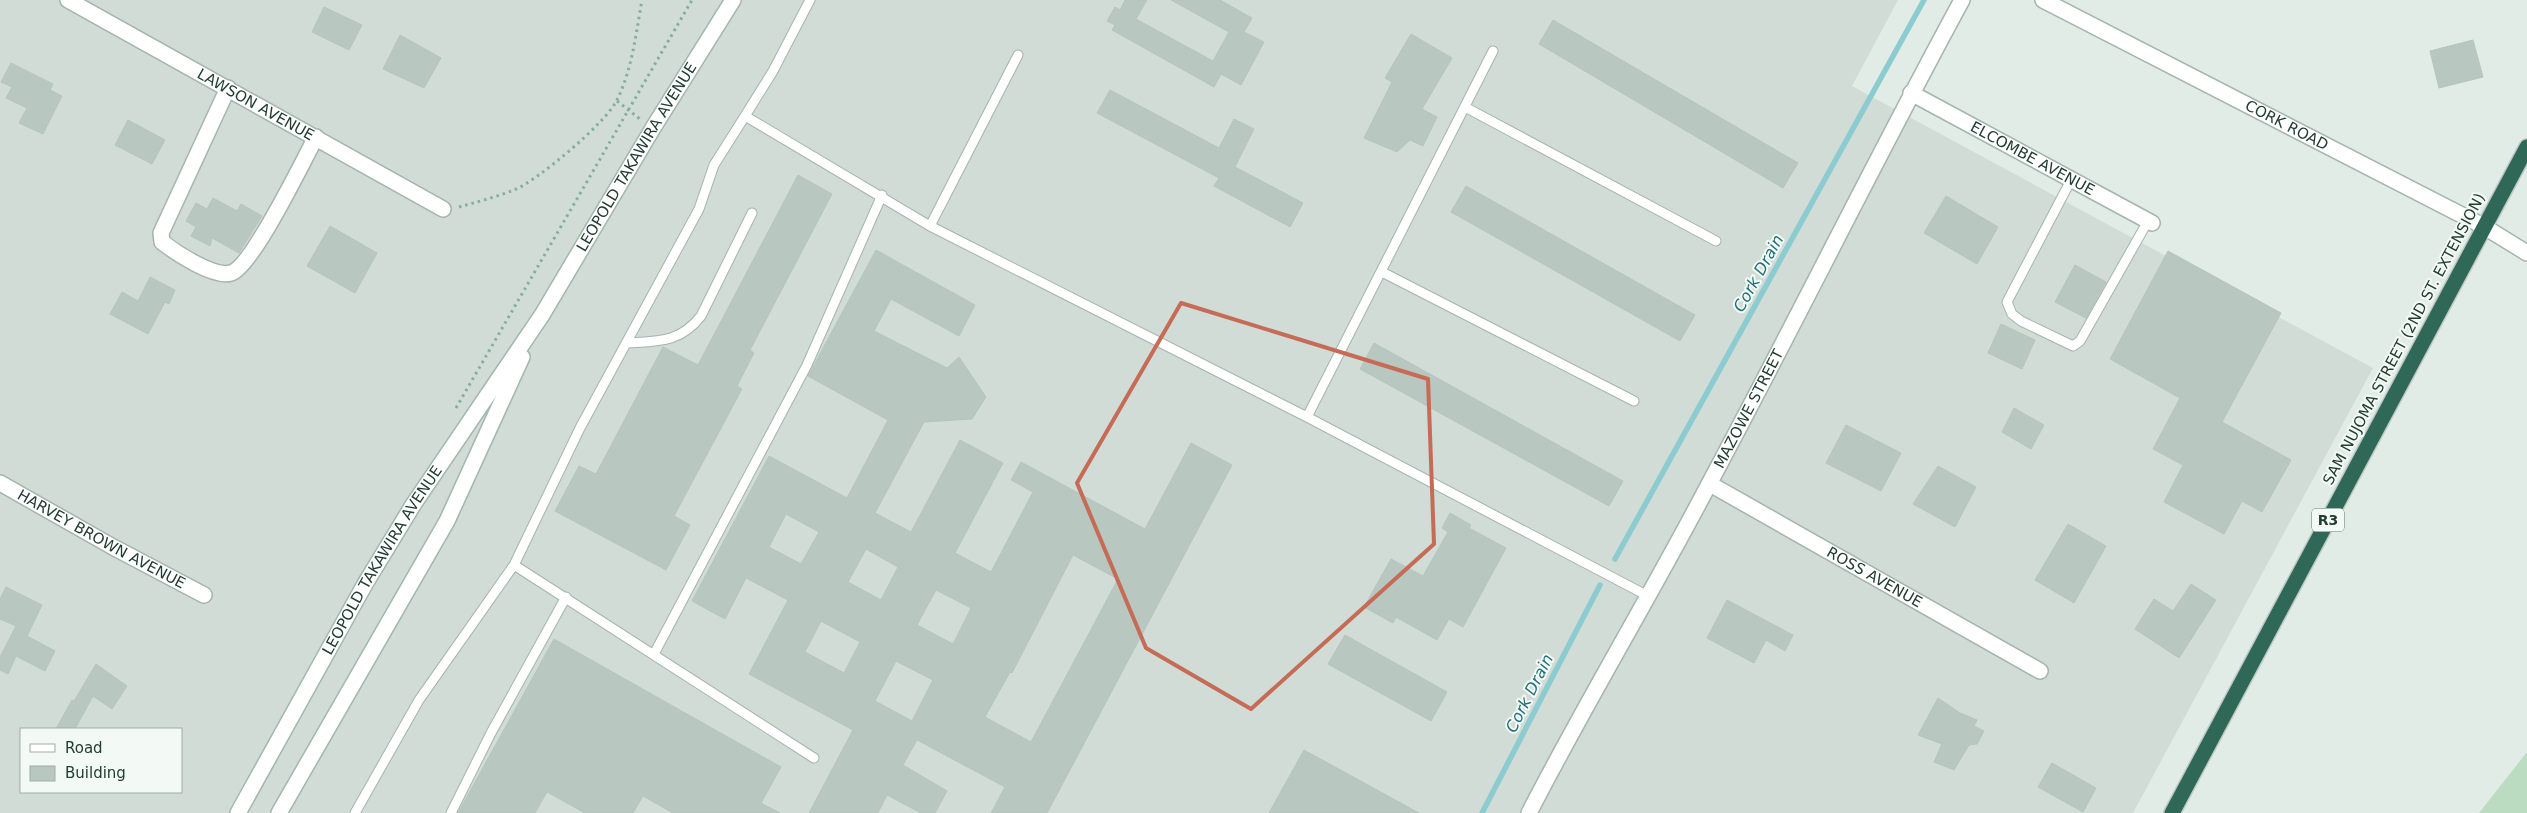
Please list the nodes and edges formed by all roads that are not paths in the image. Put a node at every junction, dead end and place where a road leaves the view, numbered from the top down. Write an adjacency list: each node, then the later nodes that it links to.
1 (68, 0): 8 (street, LAWSON AVENUE)
2 (733, 0): 24 (street, LEOPOLD TAKAWIRA AVENUE)
3 (810, 0): 11 (lane)
4 (1962, 0): 9 (street, MAZOWE STREET)
5 (2043, 0): 20 (street, CORK ROAD)
6 (1493, 51): 10 (lane)
7 (1018, 55): 19 (lane)
8 (228, 88): 12 (street, LAWSON AVENUE); 12 (street)
9 (1911, 93): 14 (street, ELCOMBE AVENUE); 29 (street, MAZOWE STREET)
10 (1465, 107): 21 (lane); 23 (lane)
11 (745, 116): 15 (lane); 25 (lane)
12 (316, 137): 16 (street, LAWSON AVENUE)
13 (2527, 147): 20 (highway, SAM NUJOMA STREET (2ND ST. EXTENSION) / R3)
14 (2071, 180): 18 (street, ELCOMBE AVENUE); 18 (lane)
15 (882, 195): 19 (lane); 34 (lane)
16 (443, 209)
17 (752, 213): 25 (lane)
18 (2150, 222)
19 (930, 226): 27 (lane)
20 (2483, 226): 22 (street, CORK ROAD); 42 (highway, SAM NUJOMA STREET (2ND ST. EXTENSION) / R3)
21 (1716, 240)
22 (2527, 253)
23 (1382, 272): 26 (lane); 27 (lane)
24 (542, 315): 37 (street, LEOPOLD TAKAWIRA AVENUE); 38 (street, LEOPOLD TAKAWIRA AVENUE)
25 (627, 344): 30 (lane)
26 (1634, 402)
27 (1307, 417): 32 (lane)
28 (0, 483): 31 (street, HARVEY BROWN AVENUE)
29 (1710, 484): 32 (street, MAZOWE STREET); 35 (street, ROSS AVENUE)
30 (514, 564): 33 (lane); 39 (lane)
31 (204, 594)
32 (1648, 596): 41 (street, MAZOWE STREET)
33 (566, 597): 34 (lane); 40 (lane)
34 (654, 654): 36 (lane)
35 (2040, 670)
36 (814, 758)
37 (238, 813)
38 (279, 813)
39 (355, 813)
40 (452, 813)
41 (1529, 813)
42 (2172, 813)

